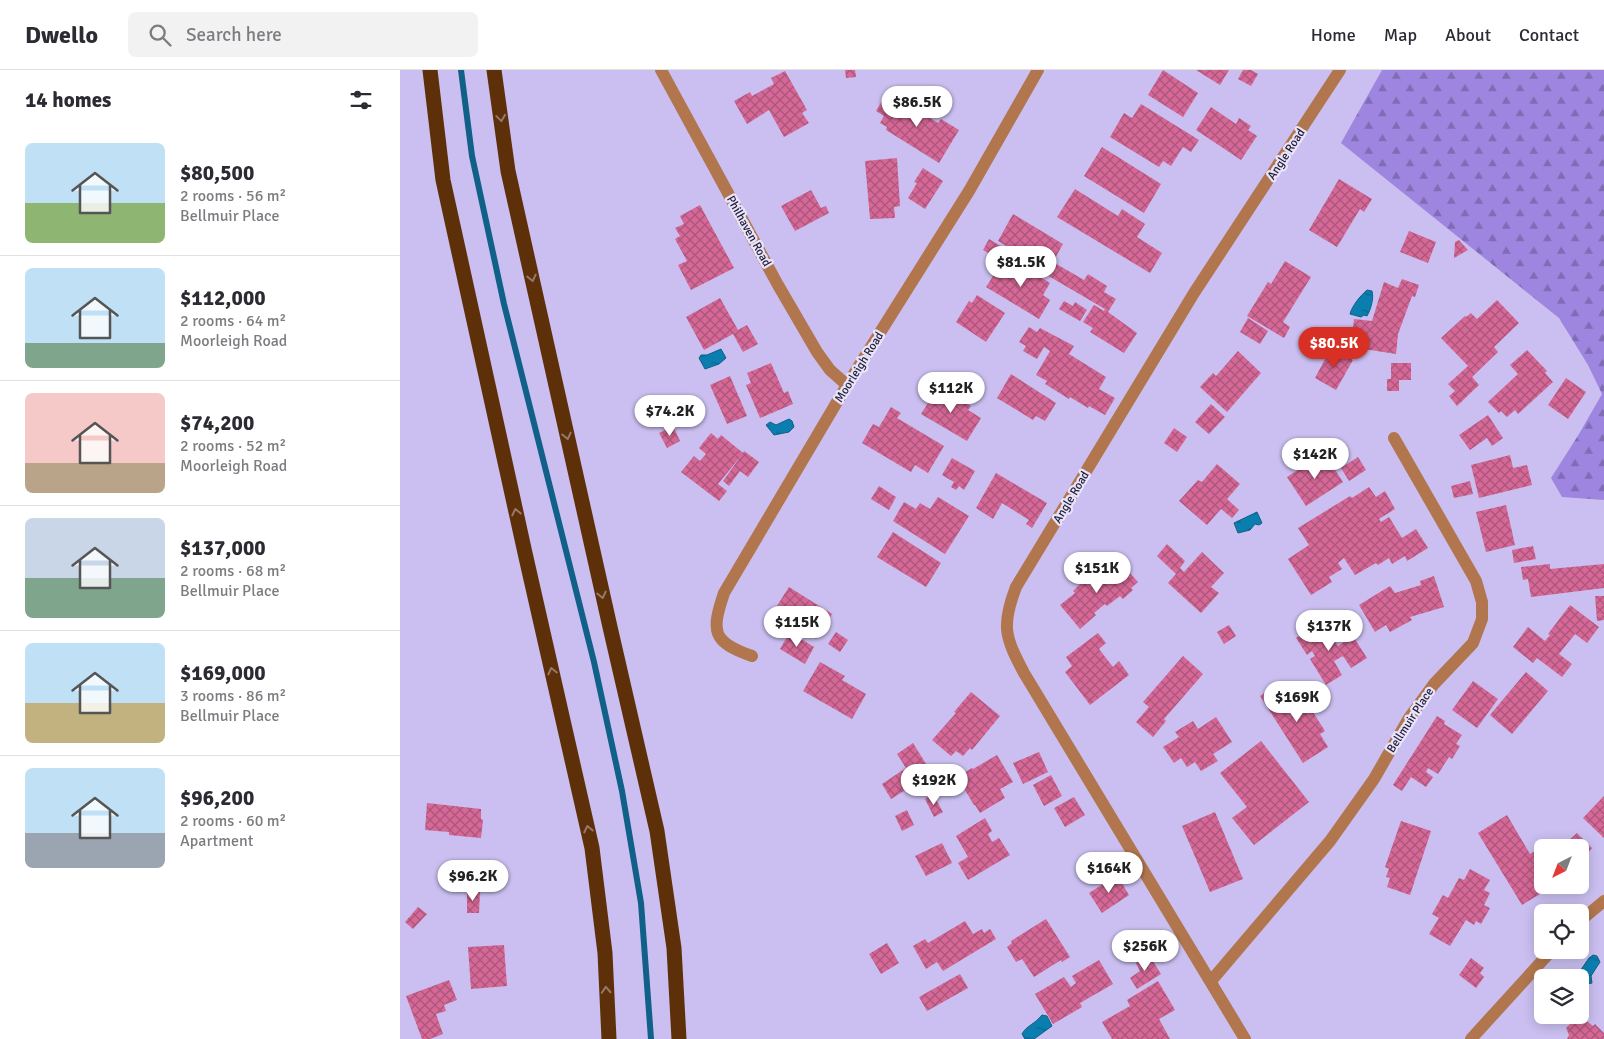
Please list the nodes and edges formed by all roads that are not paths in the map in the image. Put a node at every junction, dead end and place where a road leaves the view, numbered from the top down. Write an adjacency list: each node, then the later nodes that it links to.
1 (430, 70): 13 (highway, one-way to 1)
2 (494, 70): 14 (highway, one-way to 14)
3 (661, 70): 6 (street, Philhaven Road)
4 (1038, 70): 6 (street, Moorleigh Road)
5 (1340, 70): 12 (street, Angle Road)
6 (846, 385): 8 (street, Moorleigh Road)
7 (1394, 438): 12 (street, Bellmuir Place)
8 (752, 656)
9 (1604, 901): 10 (street)
10 (1589, 914)
11 (1544, 959): 16 (street)
12 (1210, 981): 15 (street, Angle Road)
13 (608, 1039)
14 (679, 1039)
15 (1245, 1039)
16 (1472, 1039)

